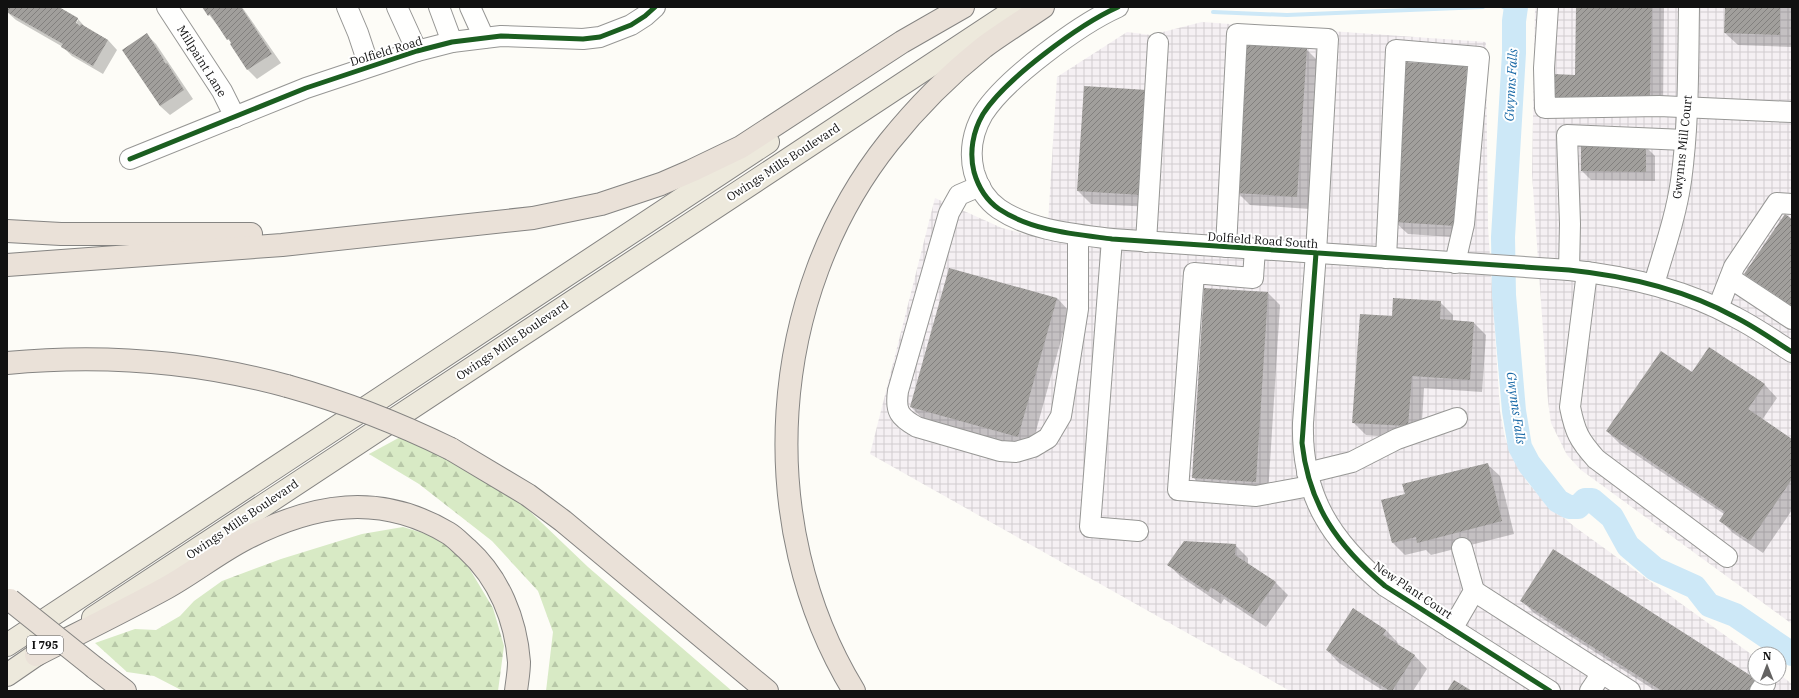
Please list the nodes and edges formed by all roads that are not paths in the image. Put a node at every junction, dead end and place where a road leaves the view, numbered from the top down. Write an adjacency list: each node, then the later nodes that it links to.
1 (167, 7): 22 (street, Millpaint Lane)
2 (347, 7): 19 (street)
3 (397, 7): 18 (street)
4 (439, 7): 16 (street)
5 (470, 7): 15 (street)
6 (655, 7): 15 (street, Dolfield Road)
7 (963, 7): 29 (highway)
8 (973, 7): 57 (main road, Owings Mills Boulevard)
9 (994, 7): 25 (main road)
10 (1019, 7): 25 (main road, Owings Mills Boulevard)
11 (1043, 7): 66 (highway)
12 (1118, 7): 26 (street, Dolfield Road South)
13 (1548, 7): 20 (street)
14 (1689, 7): 20 (street, Gwynns Mill Court)
15 (484, 38): 16 (street, Dolfield Road)
16 (452, 42): 18 (street, Dolfield Road)
17 (1158, 43): 32 (street)
18 (417, 51): 19 (street, Dolfield Road)
19 (369, 66): 22 (street, Dolfield Road)
20 (1687, 107): 21 (street); 23 (street, Gwynns Mill Court)
21 (1792, 112)
22 (235, 117): 24 (street, Dolfield Road)
23 (1685, 140): 40 (street); 43 (street, Gwynns Mill Court)
24 (130, 159)
25 (746, 186): 58 (main road, Owings Mills Boulevard)
26 (980, 186): 30 (street, Dolfield Road South); 30 (street)
27 (1792, 204): 42 (street)
28 (7, 231): 29 (highway)
29 (394, 232): 39 (highway)
30 (1078, 235): 31 (street, Dolfield Road South)
31 (1112, 239): 32 (street, Dolfield Road South); 51 (street)
32 (1146, 242): 33 (street, Dolfield Road South)
33 (1204, 246): 34 (street, Dolfield Road South); 41 (street)
34 (1226, 248): 35 (street, Dolfield Road South); 36 (street, New Plant Court)
35 (1255, 249): 36 (street, Dolfield Road South); 41 (street)
36 (1316, 253): 37 (street, Dolfield Road South); 50 (street, New Plant Court)
37 (1386, 258): 38 (street, Dolfield Road South); 38 (street)
38 (1455, 263): 40 (street, Dolfield Road South)
39 (7, 265)
40 (1578, 271): 43 (street, Dolfield Road South); 53 (street)
41 (1202, 274): 50 (street)
42 (1730, 278): 44 (street); 45 (street)
43 (1654, 284): 44 (street, Dolfield Road South)
44 (1718, 308): 47 (street, Dolfield Road South)
45 (1792, 319)
46 (1792, 324): 47 (street)
47 (1785, 348)
48 (7, 363): 65 (highway, bridge)
49 (1457, 418): 50 (street)
50 (1309, 479): 56 (street, New Plant Court)
51 (1138, 531)
52 (1462, 548): 54 (street)
53 (1728, 557)
54 (1474, 591): 56 (street); 60 (street)
55 (8, 604): 59 (highway, bridge)
56 (1452, 629): 67 (street, New Plant Court)
57 (7, 645)
58 (36, 655): 61 (main road, Owings Mills Boulevard); 64 (highway)
59 (89, 672): 62 (highway); 63 (highway)
60 (1602, 673): 68 (street); 69 (street)
61 (7, 675)
62 (103, 691)
63 (125, 691)
64 (516, 691)
65 (767, 691)
66 (854, 691)
67 (1550, 691)
68 (1590, 691)
69 (1630, 691)

